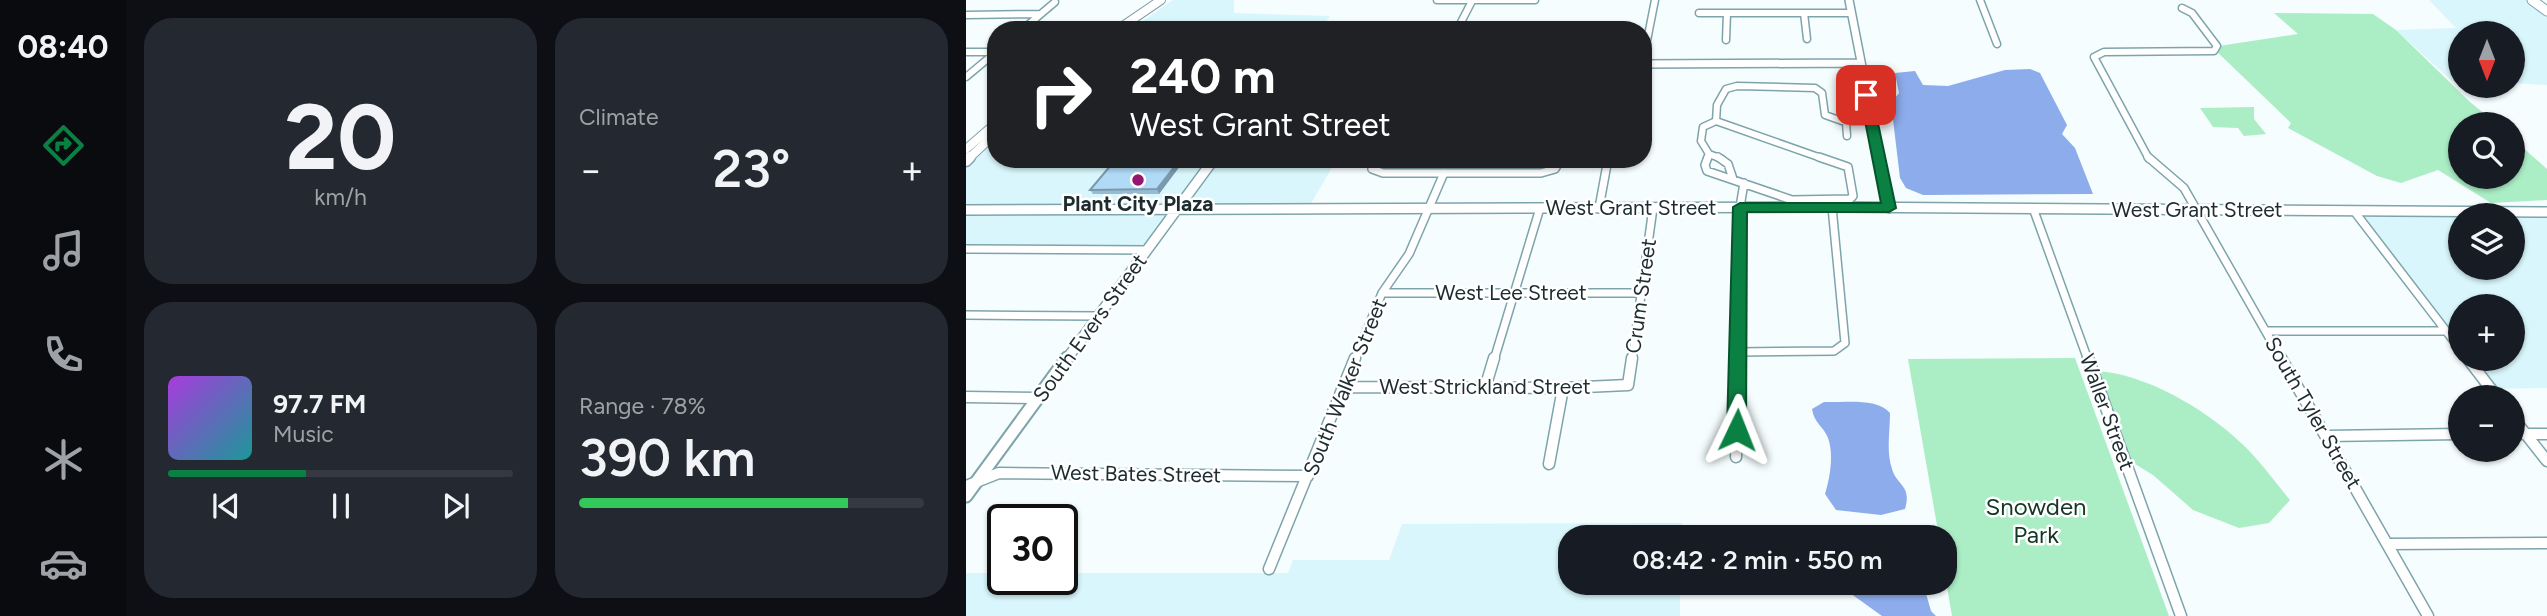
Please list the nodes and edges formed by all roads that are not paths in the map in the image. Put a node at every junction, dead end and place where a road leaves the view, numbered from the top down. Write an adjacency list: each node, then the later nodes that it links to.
1 (1169, 0): 11 (main road)
2 (1437, 0): 9 (street)
3 (1511, 0): 4 (street); 9 (street)
4 (1535, 0)
5 (1655, 0): 24 (street)
6 (1849, 0): 17 (street)
7 (1980, 0): 27 (street)
8 (2532, 0): 13 (main road)
9 (1472, 1): 23 (street)
10 (1055, 2): 18 (street)
11 (1160, 4): 21 (main road); 22 (main road)
12 (2182, 8): 62 (street, South Tyler Street)
13 (2547, 11)
14 (1699, 13): 15 (street)
15 (1727, 13): 16 (street); 26 (street)
16 (1804, 13): 17 (street); 25 (street)
17 (1850, 13): 34 (street)
18 (1040, 14): 19 (street); 20 (street)
19 (966, 15)
20 (1032, 21)
21 (1132, 21)
22 (1138, 21)
23 (1462, 21)
24 (1651, 21)
25 (1807, 39)
26 (1726, 40)
27 (1997, 44)
28 (966, 52): 29 (street)
29 (987, 52)
30 (987, 60): 32 (street)
31 (1652, 62): 34 (street)
32 (983, 63): 33 (street); 35 (street)
33 (987, 63)
34 (1860, 63): 37 (street)
35 (967, 76)
36 (1716, 121): 38 (street); 43 (street); 51 (street)
37 (1872, 121): 38 (street); 57 (street)
38 (1846, 122): 40 (street)
39 (987, 131): 42 (main road)
40 (1847, 136)
41 (987, 141): 44 (main road)
42 (966, 149)
43 (1709, 154): 50 (street); 50 (street)
44 (966, 161)
45 (1207, 168): 61 (street, South Evers Street)
46 (1556, 168): 49 (street)
47 (1606, 168): 55 (street)
48 (1372, 169): 49 (street)
49 (1444, 173): 59 (street, South Walker Street)
50 (1732, 179): 51 (street)
51 (1744, 183): 52 (street)
52 (1740, 207): 53 (street, West Grant Street); 56 (street, West Grant Street); 75 (street)
53 (1832, 207): 57 (street, West Grant Street); 75 (street)
54 (1540, 208): 55 (street, West Grant Street); 59 (street, West Grant Street); 68 (street)
55 (1599, 208): 56 (street, West Grant Street)
56 (1653, 208): 69 (street, Crum Street)
57 (1889, 208): 58 (street, West Grant Street)
58 (2033, 208): 62 (street, West Grant Street); 98 (street, Waller Street)
59 (1430, 209): 61 (street, West Grant Street); 67 (street, South Walker Street)
60 (966, 210): 61 (street, West Grant Street)
61 (1176, 210): 66 (street, South Evers Street)
62 (2197, 210): 63 (street, West Grant Street); 72 (street, South Tyler Street)
63 (2354, 211): 64 (street, West Grant Street); 73 (street)
64 (2547, 212)
65 (966, 249): 66 (street)
66 (1147, 250): 71 (street, South Evers Street)
67 (1382, 293): 68 (street, West Lee Street); 79 (street, South Walker Street)
68 (1515, 293): 69 (street, West Lee Street); 80 (street)
69 (1641, 293): 77 (street, Crum Street)
70 (966, 315): 71 (street)
71 (1098, 316): 83 (street, South Evers Street)
72 (2267, 331): 73 (street); 87 (street, South Tyler Street)
73 (2446, 331): 74 (street)
74 (2448, 334)
75 (1739, 352): 88 (street)
76 (2477, 371): 78 (street)
77 (1628, 385): 81 (street, West Strickland Street)
78 (2488, 385)
79 (1342, 387): 80 (street, West Strickland Street); 91 (street, South Walker Street)
80 (1485, 388): 81 (street, West Strickland Street)
81 (1563, 388): 90 (street)
82 (966, 397): 83 (street)
83 (1038, 398): 92 (street, South Evers Street)
84 (2525, 434): 85 (street); 89 (street)
85 (2547, 434)
86 (2448, 435): 87 (street)
87 (2326, 436): 95 (street, South Tyler Street)
88 (1736, 457)
89 (2547, 461)
90 (1549, 464)
91 (1308, 476): 92 (street, West Bates Street); 97 (street, South Walker Street)
92 (977, 480): 93 (street, West Bates Street); 94 (street, South Evers Street)
93 (966, 486)
94 (966, 496)
95 (2387, 544): 96 (street); 99 (street, South Tyler Street)
96 (2547, 544)
97 (1269, 569)
98 (2181, 616)
99 (2428, 616)

